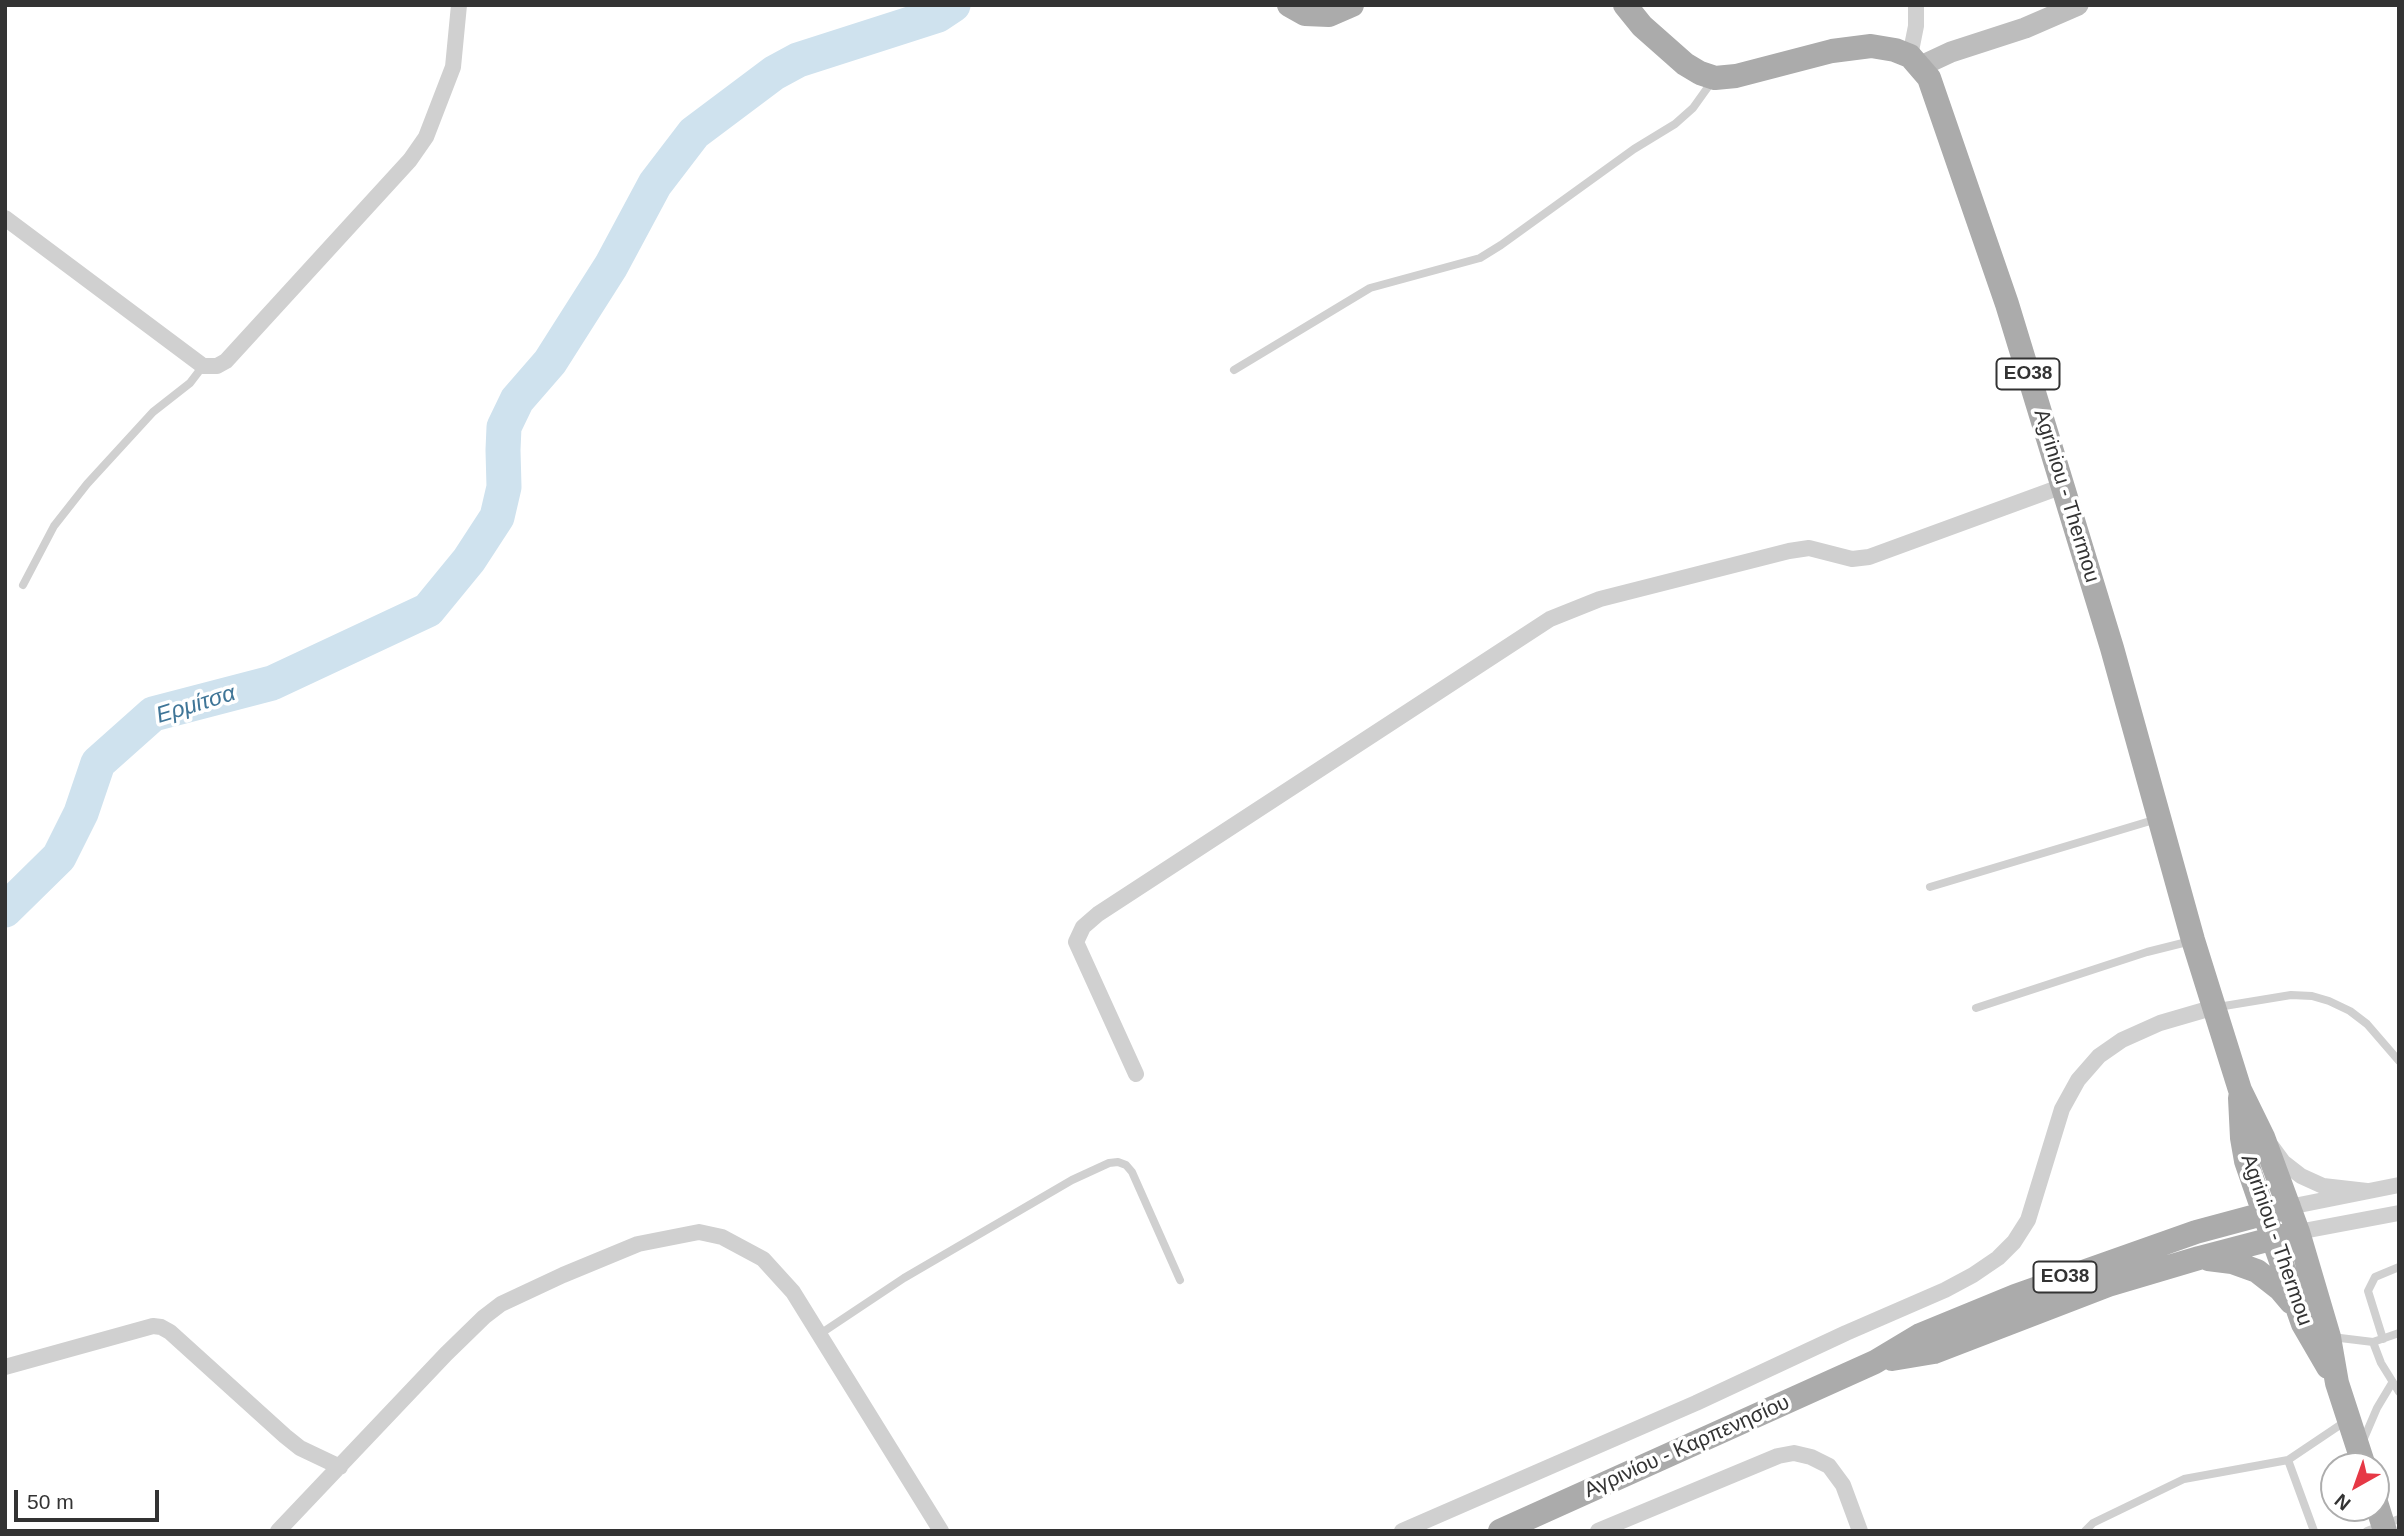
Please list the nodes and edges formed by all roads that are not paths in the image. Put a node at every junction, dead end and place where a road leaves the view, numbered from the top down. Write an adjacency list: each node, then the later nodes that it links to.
1 (459, 5): 10 (street)
2 (1289, 5): 3 (main road)
3 (1352, 5)
4 (1625, 5): 8 (main road)
5 (1916, 5): 7 (street)
6 (2078, 5): 7 (street)
7 (1916, 61): 8 (main road); 12 (main road, Agriniou - Thermou / ΕΟ38)
8 (1715, 78): 11 (lane)
9 (5, 218): 10 (street)
10 (203, 366): 13 (lane)
11 (1234, 370)
12 (2063, 486): 14 (main road, Agriniou - Thermou / ΕΟ38); 20 (street)
13 (23, 584)
14 (2160, 818): 15 (lane); 16 (main road, Agriniou - Thermou / ΕΟ38)
15 (1930, 887)
16 (2193, 940): 17 (main road, Agriniou - Thermou / ΕΟ38); 18 (lane)
17 (2215, 1007): 19 (lane); 21 (main road, Agriniou - Thermou / ΕΟ38); 51 (street)
18 (1976, 1008)
19 (2399, 1061)
20 (1136, 1074)
21 (2240, 1090): 22 (main road, Agriniou - Thermou / ΕΟ38); 26 (main road, Agriniou - Thermou / ΕΟ38)
22 (2263, 1137): 24 (street); 25 (main road, Agriniou - Thermou / ΕΟ38)
23 (2399, 1185): 24 (street)
24 (2367, 1191): 25 (street)
25 (2289, 1207): 26 (main road, Αγρινίου - Καρπενησίου / ΕΟ38); 28 (main road, Agriniou - Thermou / ΕΟ38)
26 (2264, 1213): 29 (main road, Agriniou - Thermou / ΕΟ38); 39 (main road, Αγρινίου - Καρπενησίου / ΕΟ38)
27 (2399, 1213): 28 (street)
28 (2298, 1232): 29 (main road, Αγρινίου - Καρπενησίου / ΕΟ38); 36 (main road, Agriniou - Thermou / ΕΟ38)
29 (2272, 1237): 30 (main road, Αγρινίου - Καρπενησίου / ΕΟ38); 33 (main road, Agriniou - Thermou / ΕΟ38)
30 (2199, 1258): 33 (main road, ΕΟ38); 39 (main road, Αγρινίου - Καρπενησίου / ΕΟ38)
31 (2399, 1267): 37 (lane)
32 (1180, 1280): 35 (lane)
33 (2298, 1310): 41 (main road, Agriniou - Thermou / ΕΟ38)
34 (2399, 1333): 37 (lane)
35 (820, 1335): 48 (street); 50 (street)
36 (2329, 1337): 38 (lane); 41 (main road, Agriniou - Thermou / ΕΟ38)
37 (2383, 1339): 38 (lane)
38 (2373, 1342): 42 (lane)
39 (1875, 1362): 52 (main road, Αγρινίου - Καρπενησίου / ΕΟ38)
40 (5, 1367): 48 (street)
41 (2337, 1383): 44 (main road, Agriniou - Thermou / ΕΟ38)
42 (2392, 1383): 43 (lane); 46 (lane)
43 (2399, 1392)
44 (2349, 1419): 45 (main road, Agriniou - Thermou / ΕΟ38); 47 (lane)
45 (2360, 1452)
46 (2364, 1452)
47 (2288, 1460): 55 (lane); 56 (lane)
48 (340, 1467): 49 (street)
49 (278, 1531)
50 (941, 1531)
51 (1402, 1531)
52 (1500, 1531)
53 (1598, 1531): 54 (street)
54 (1860, 1531)
55 (2085, 1531)
56 (2314, 1531)

